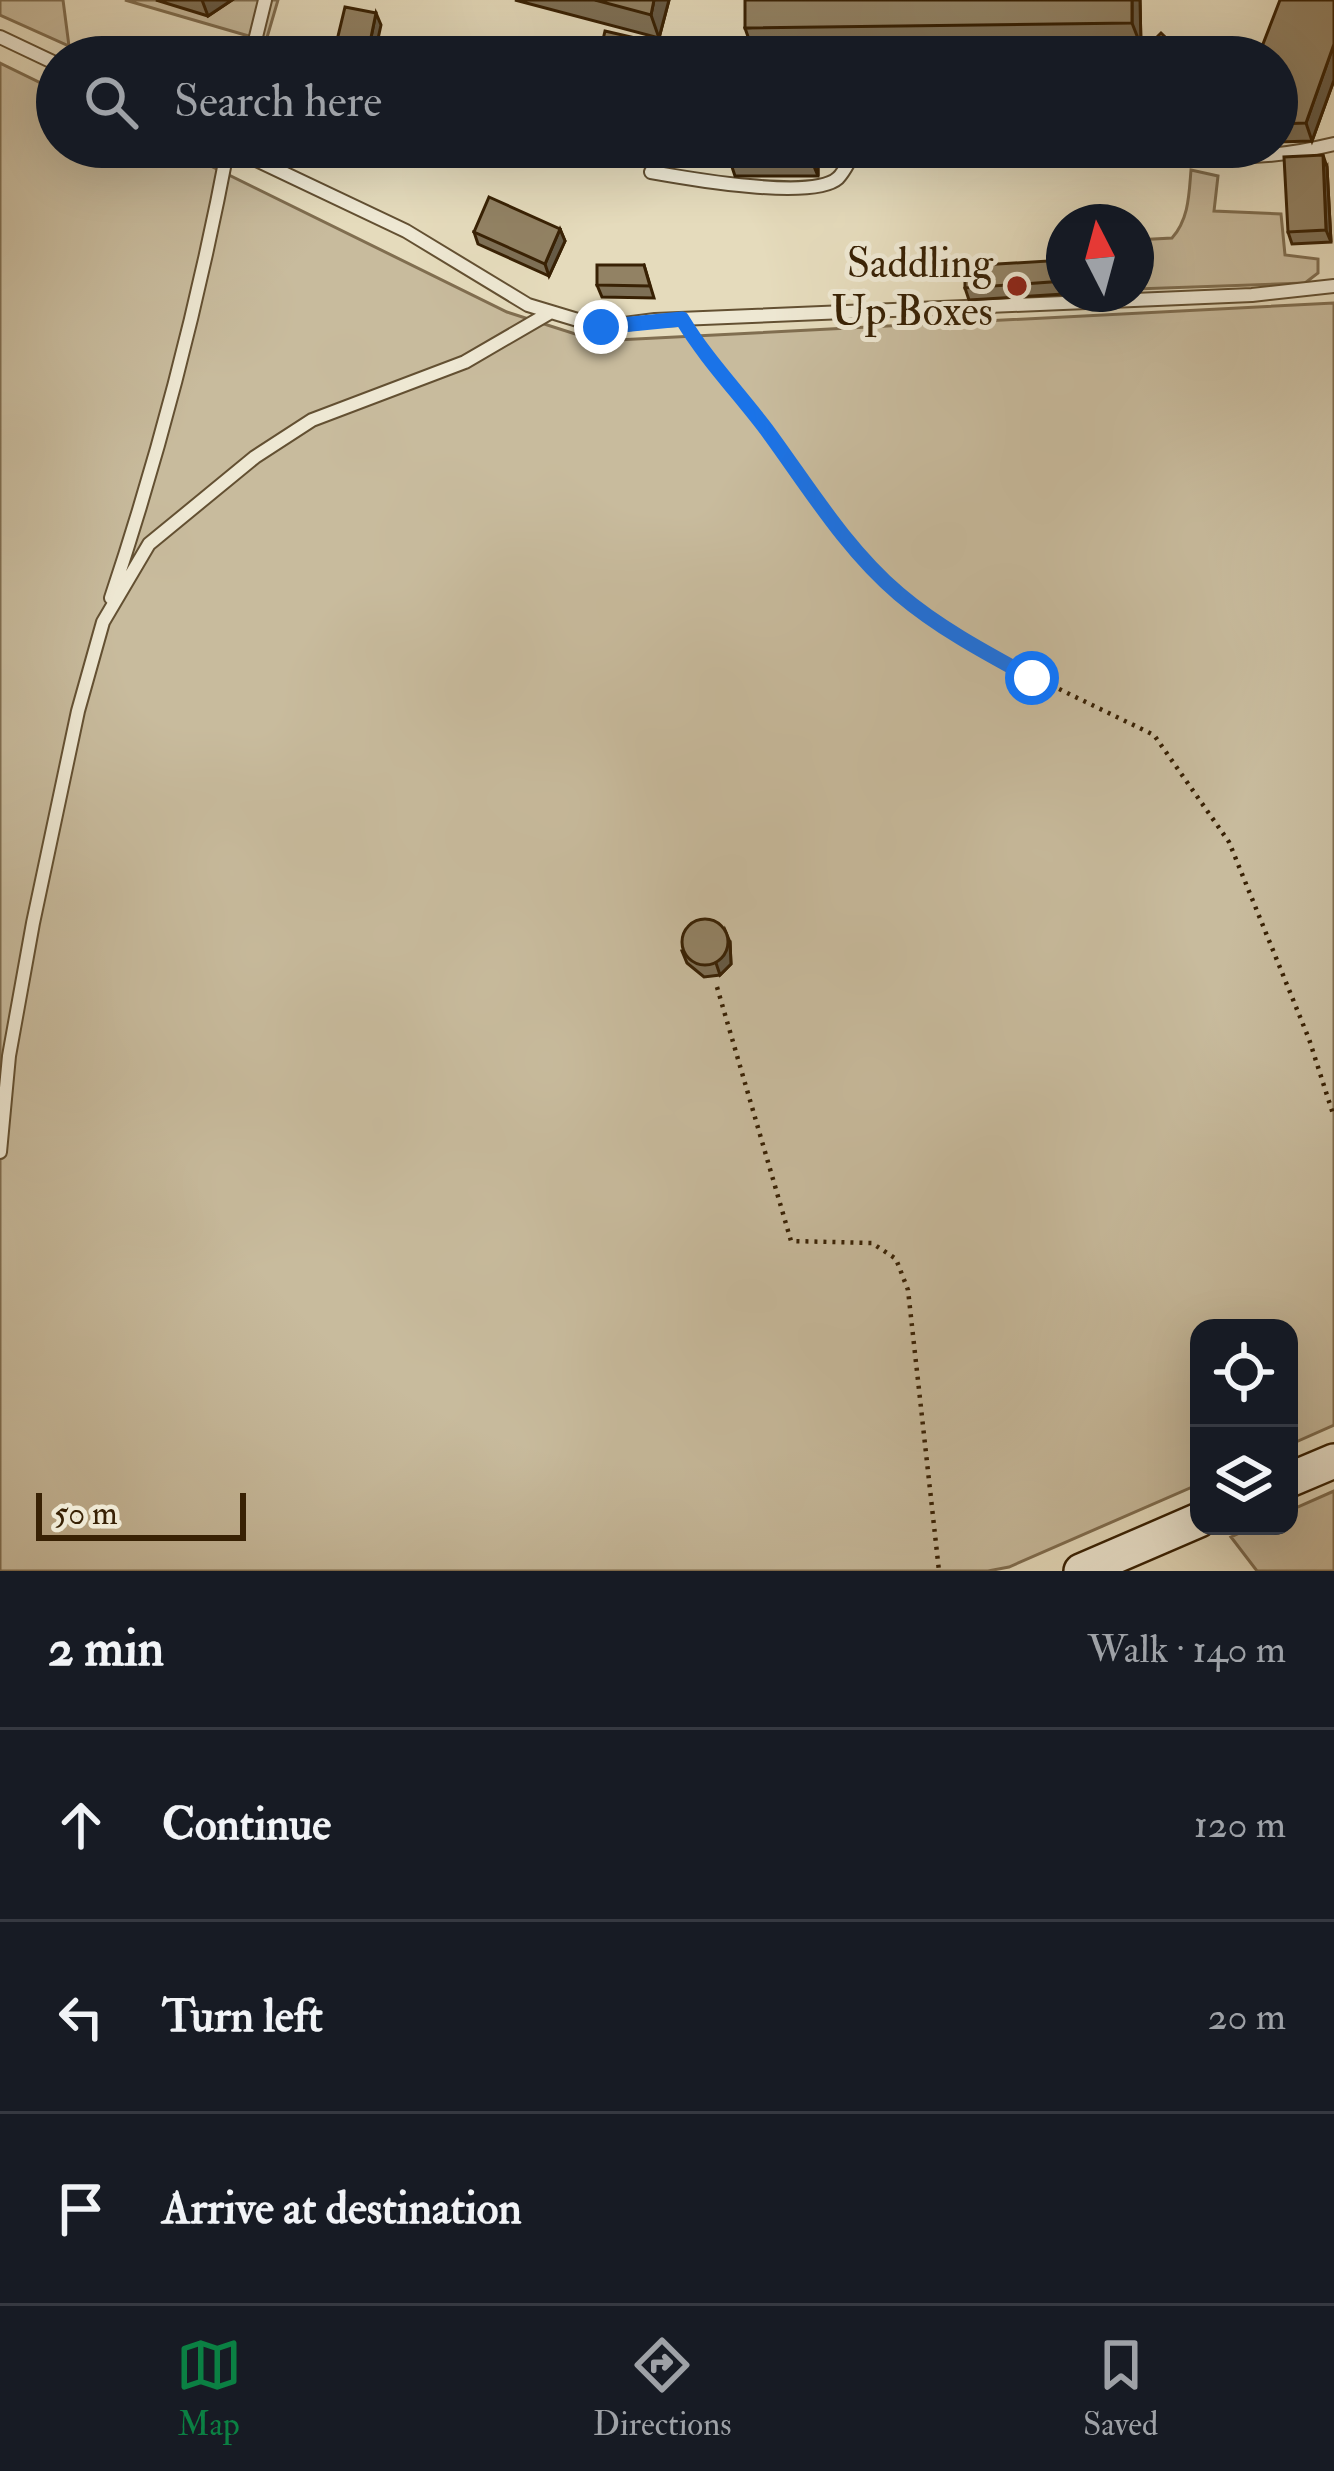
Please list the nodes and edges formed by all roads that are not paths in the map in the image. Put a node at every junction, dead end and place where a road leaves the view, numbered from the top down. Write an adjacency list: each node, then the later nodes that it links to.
1 (265, 0): 2 (lane)
2 (256, 36)
3 (0, 37): 4 (lane)
4 (36, 54)
5 (1334, 144): 6 (lane)
6 (1298, 151)
7 (225, 168): 13 (lane)
8 (273, 168): 12 (lane)
9 (844, 168): 10 (lane)
10 (651, 172)
11 (1334, 286): 12 (lane)
12 (551, 312): 13 (lane)
13 (103, 622): 14 (lane)
14 (0, 1152)
15 (1334, 1461): 16 (main road)
16 (1298, 1476)
17 (1190, 1524): 18 (main road)
18 (1081, 1571)

